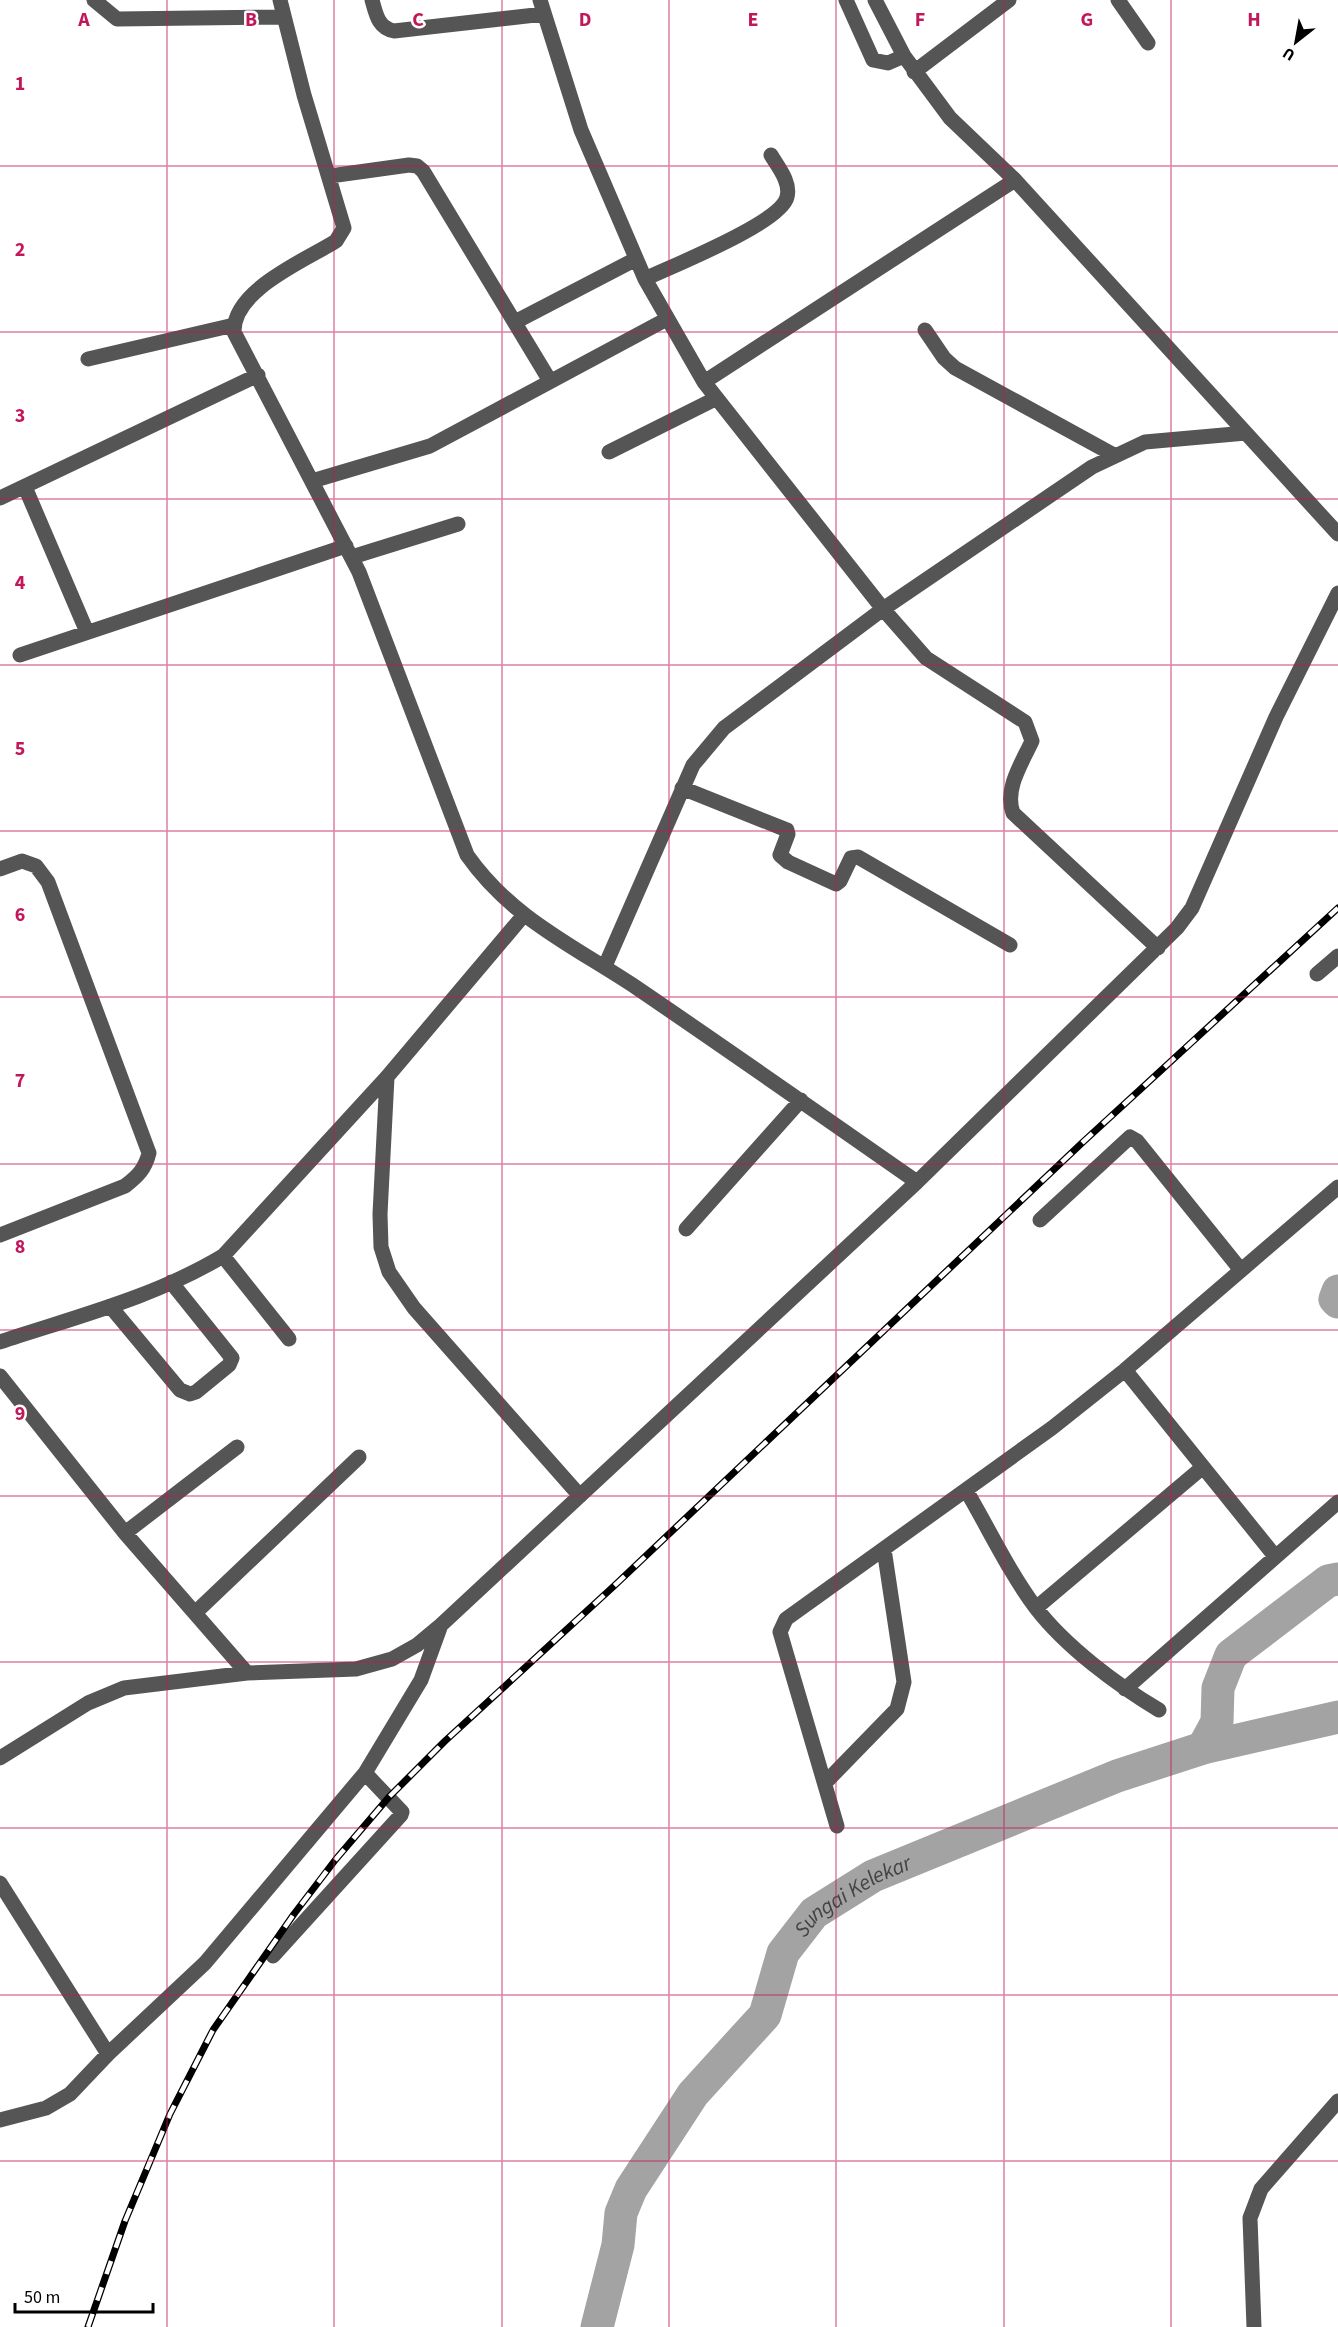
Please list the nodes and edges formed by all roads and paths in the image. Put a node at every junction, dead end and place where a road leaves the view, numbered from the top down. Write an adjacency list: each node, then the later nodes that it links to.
1 (94, 0): 9 (street)
2 (280, 0): 9 (street)
3 (372, 0): 8 (street)
4 (846, 0): 11 (street)
5 (875, 0): 11 (street)
6 (1010, 0): 12 (street)
7 (1118, 0): 10 (street)
8 (542, 7): 16 (street)
9 (285, 17): 14 (street)
10 (1148, 43)
11 (904, 56): 12 (street)
12 (914, 72): 15 (street)
13 (771, 155): 17 (street)
14 (330, 176): 19 (street); 20 (street)
15 (1015, 180): 25 (street); 27 (street)
16 (636, 259): 17 (street); 19 (street)
17 (645, 279): 18 (street)
18 (667, 319): 24 (street); 25 (street)
19 (515, 322): 24 (street)
20 (234, 325): 22 (street); 23 (street)
21 (925, 330): 29 (street)
22 (88, 358)
23 (258, 375): 30 (street); 31 (street)
24 (550, 381): 30 (street)
25 (704, 382): 26 (street)
26 (717, 398): 28 (street); 37 (street)
27 (1246, 433): 29 (street); 34 (street)
28 (609, 452)
29 (1114, 455): 37 (street)
30 (312, 481): 35 (street)
31 (25, 487): 32 (street); 38 (street)
32 (0, 498)
33 (458, 524): 35 (street)
34 (1338, 534)
35 (349, 552): 38 (street); 42 (street)
36 (1338, 593): 44 (street)
37 (883, 609): 40 (street); 44 (street)
38 (87, 632): 39 (street)
39 (20, 654)
40 (682, 788): 43 (street); 46 (street)
41 (0, 869): 54 (street)
42 (523, 916): 46 (street); 48 (street)
43 (1010, 945)
44 (1158, 948): 50 (street)
45 (1338, 957): 47 (street)
46 (604, 966): 49 (street)
47 (1317, 974)
48 (387, 1077): 55 (street); 67 (street)
49 (801, 1100): 50 (street); 53 (street)
50 (917, 1182): 67 (street)
51 (1338, 1187): 56 (street)
52 (1040, 1220): 56 (street)
53 (686, 1229)
54 (0, 1235)
55 (223, 1256): 57 (street); 59 (street)
56 (1240, 1269): 61 (street)
57 (171, 1282): 58 (street); 58 (street)
58 (110, 1306): 60 (street)
59 (289, 1339)
60 (0, 1342)
61 (1125, 1370): 65 (street); 66 (street)
62 (0, 1376): 69 (street)
63 (237, 1447): 69 (street)
64 (359, 1457): 73 (street)
65 (1203, 1467): 71 (street); 72 (street)
66 (966, 1490): 70 (street); 72 (street)
67 (580, 1496): 74 (street)
68 (1338, 1502): 71 (street)
69 (125, 1533): 73 (street)
70 (884, 1549): 80 (street); 80 (street)
71 (1274, 1556): 76 (street)
72 (1036, 1608): 76 (street)
73 (195, 1613): 75 (street)
74 (441, 1625): 75 (street); 79 (street)
75 (247, 1673): 78 (street)
76 (1125, 1689): 77 (street)
77 (1159, 1710)
78 (0, 1758)
79 (365, 1773): 83 (street); 84 (street)
80 (825, 1783): 81 (street)
81 (837, 1826)
82 (0, 1883): 84 (street)
83 (273, 1956)
84 (108, 2054): 86 (street)
85 (1338, 2101): 87 (street)
86 (0, 2120)
87 (1254, 2327)

